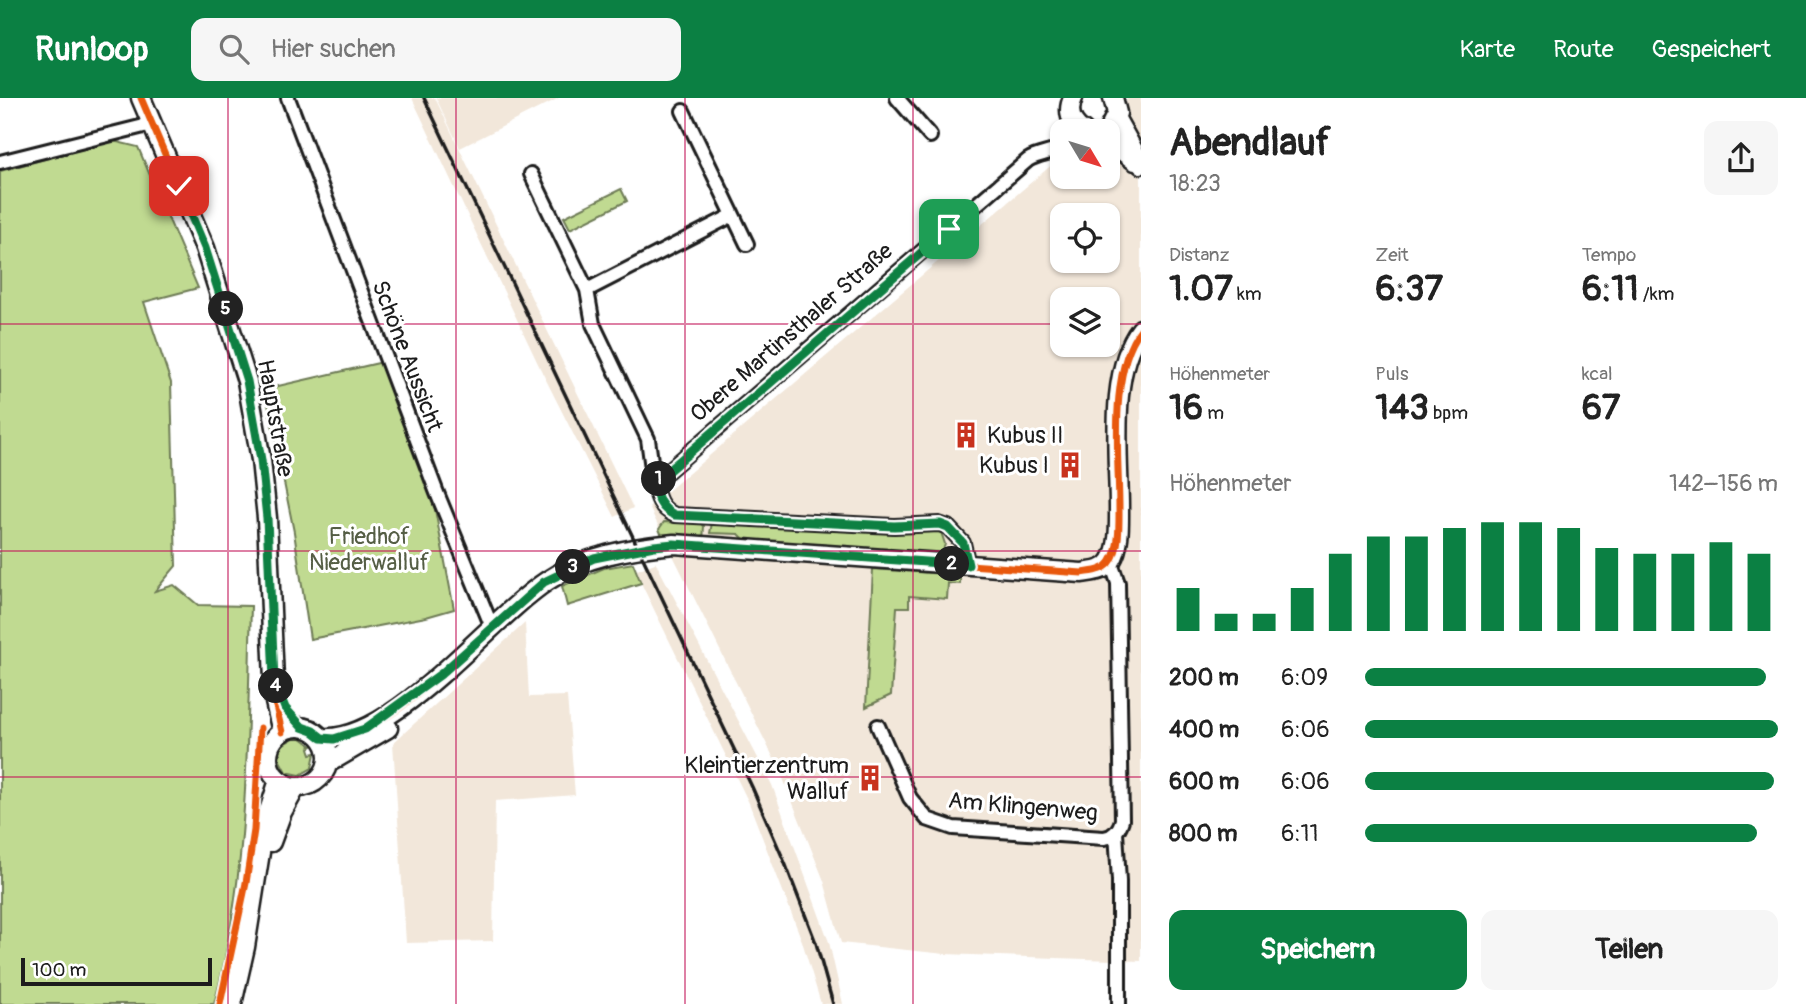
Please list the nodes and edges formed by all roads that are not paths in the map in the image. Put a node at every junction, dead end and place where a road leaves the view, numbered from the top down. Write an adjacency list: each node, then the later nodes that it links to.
1 (141, 98): 8 (street, Hauptstraße)
2 (288, 98): 22 (street, Schöne Aussicht)
3 (897, 98): 9 (street)
4 (1071, 100): 7 (street)
5 (1114, 110): 13 (street)
6 (682, 111): 15 (street)
7 (1073, 119)
8 (152, 124): 12 (street); 24 (street, Hauptstraße)
9 (930, 136)
10 (1120, 149): 13 (street)
11 (1050, 153): 19 (street, Obere Martinsthaler Straße)
12 (0, 162)
13 (1141, 164)
14 (531, 174): 17 (street)
15 (733, 215): 16 (street); 17 (street)
16 (747, 244)
17 (587, 290): 19 (street)
18 (1141, 329): 20 (street, Am Klingenweg)
19 (654, 483): 21 (street)
20 (1114, 555): 21 (street); 32 (street, Am Klingenweg)
21 (968, 565): 22 (street)
22 (492, 627): 23 (street)
23 (441, 674): 28 (street); 29 (street)
24 (274, 680): 26 (street, Hauptstraße); 27 (street, Hauptstraße)
25 (878, 726): 32 (street, Am Klingenweg)
26 (302, 727): 27 (street); 28 (street)
27 (282, 732): 30 (street)
28 (322, 738): 29 (street)
29 (328, 762): 31 (street)
30 (279, 780): 31 (street); 33 (street)
31 (296, 787): 33 (street)
32 (1116, 832): 35 (street)
33 (259, 871): 34 (street)
34 (232, 1004)
35 (1119, 1004)

